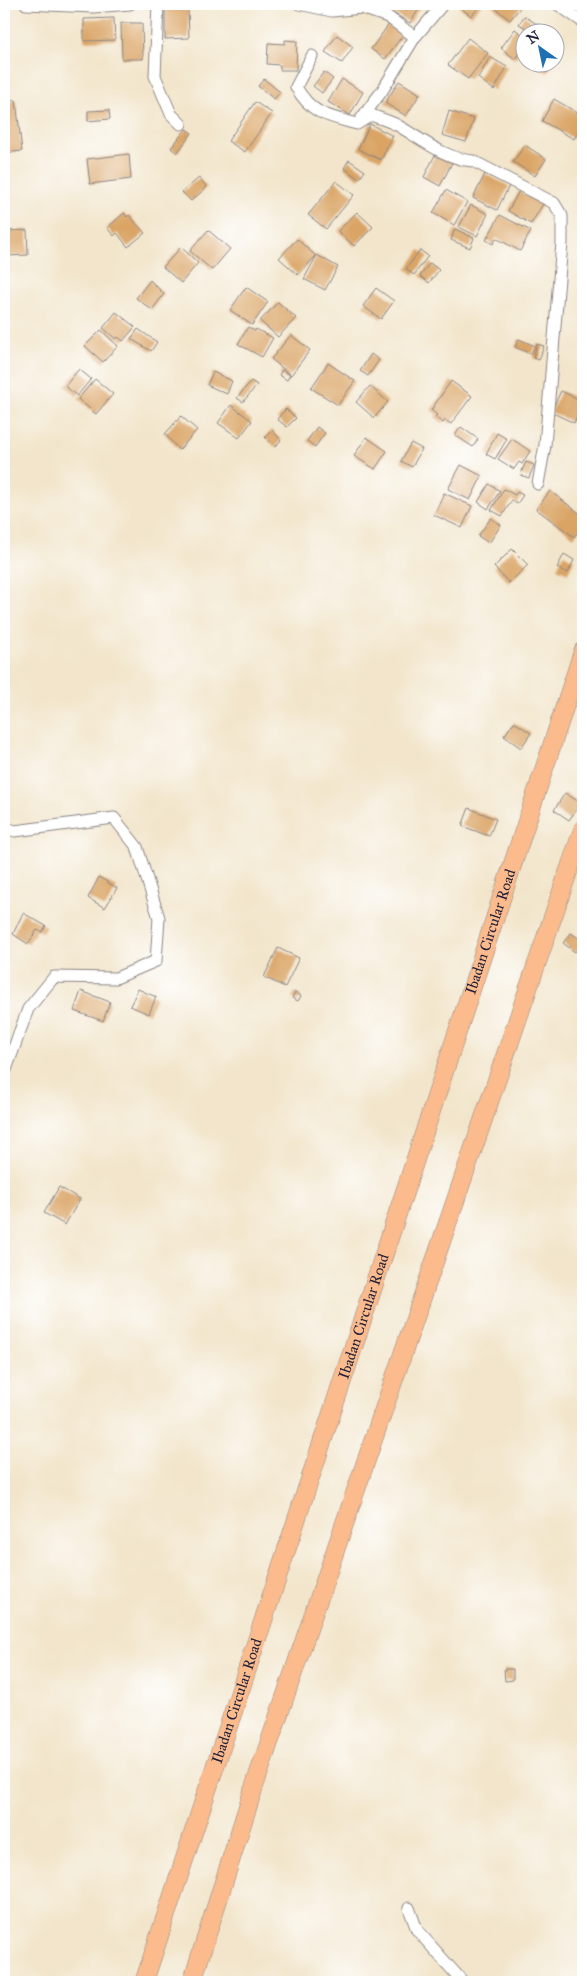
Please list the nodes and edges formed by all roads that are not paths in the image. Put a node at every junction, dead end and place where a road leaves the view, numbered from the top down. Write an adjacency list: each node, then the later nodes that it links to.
1 (26, 4): 2 (street)
2 (130, 4)
3 (158, 4): 10 (street)
4 (299, 4): 8 (street)
5 (442, 4): 8 (street)
6 (557, 4): 7 (street)
7 (583, 22)
8 (415, 36): 11 (street)
9 (312, 56): 11 (street)
10 (181, 124)
11 (357, 124): 12 (street)
12 (538, 484)
13 (583, 651): 18 (highway, Ibadan Circular Road)
14 (4, 826): 16 (street)
15 (583, 829): 19 (highway)
16 (4, 1075)
17 (409, 1908): 20 (street)
18 (144, 1982)
19 (192, 1982)
20 (463, 1982)

